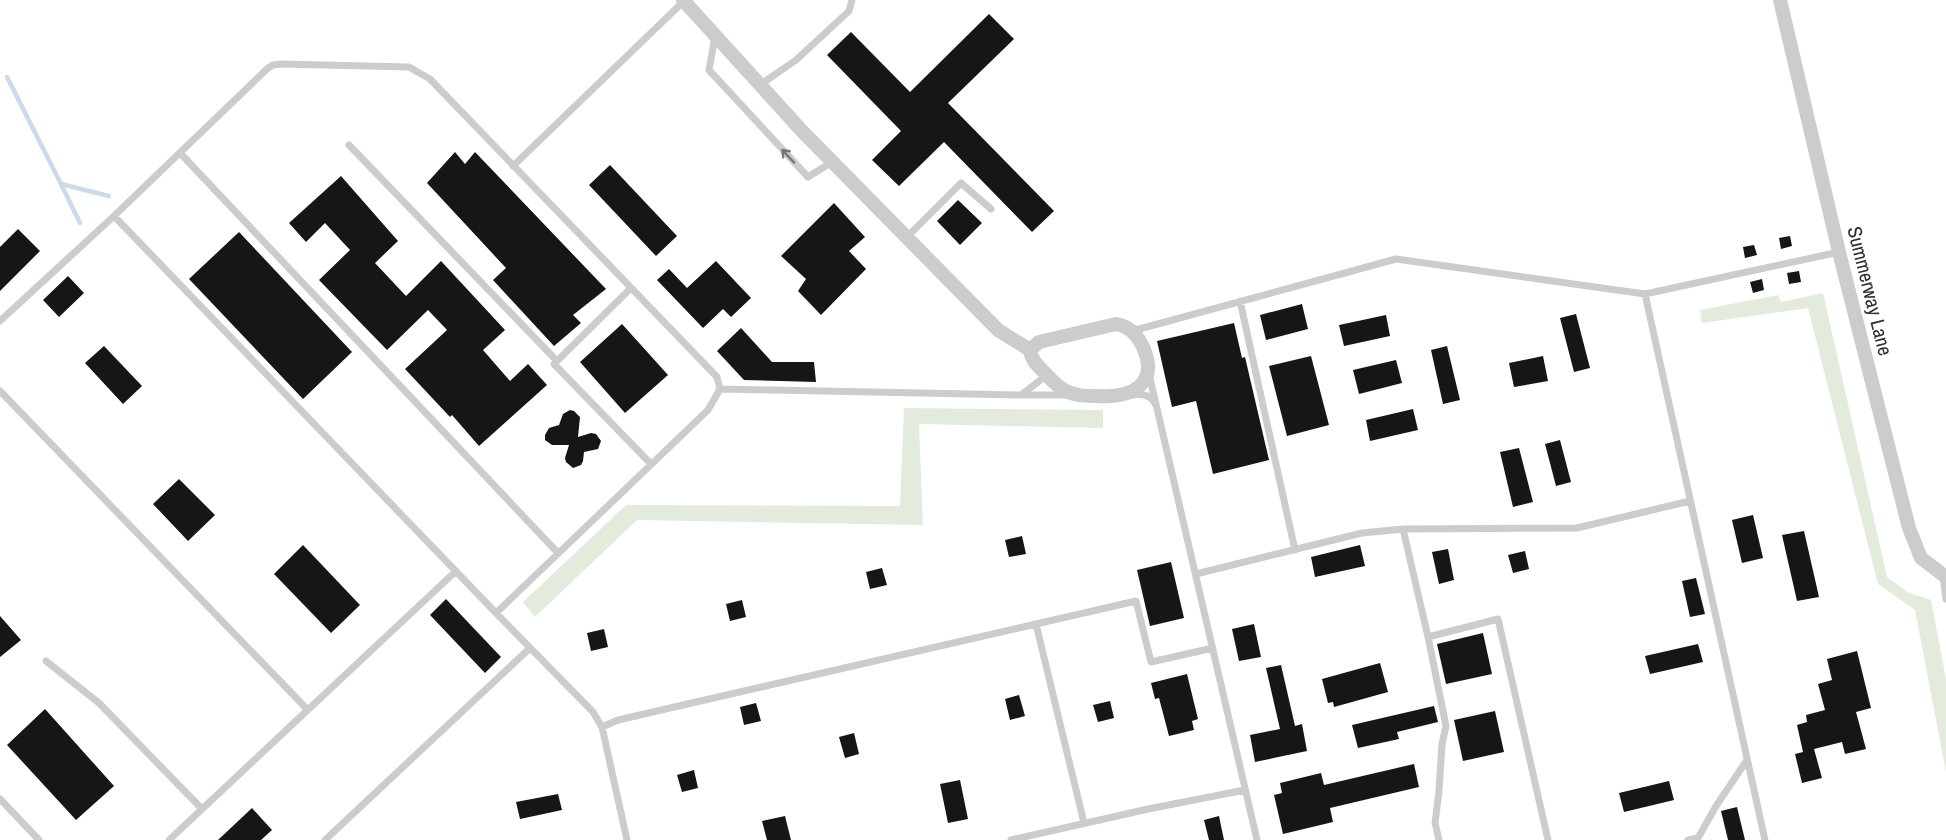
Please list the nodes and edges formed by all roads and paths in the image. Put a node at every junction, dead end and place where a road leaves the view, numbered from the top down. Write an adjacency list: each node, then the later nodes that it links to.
1 (852, 0): 5 (lane)
2 (1780, 0): 13 (street, Summerway Lane)
3 (683, 1): 4 (street); 9 (lane)
4 (715, 36): 5 (street); 8 (lane, one-way to 4)
5 (760, 85): 8 (street)
6 (349, 145): 20 (lane)
7 (180, 153): 9 (lane); 11 (lane); 33 (lane)
8 (832, 162): 12 (street)
9 (513, 165): 14 (lane)
10 (991, 209): 12 (lane)
11 (114, 216): 17 (lane); 34 (lane)
12 (907, 237): 19 (street)
13 (1839, 252): 15 (lane); 36 (street, Summerway Lane)
14 (631, 288): 20 (lane); 23 (lane)
15 (1645, 294): 16 (lane); 30 (lane)
16 (1240, 302): 18 (lane); 32 (lane)
17 (0, 321)
18 (1132, 331): 19 (street); 21 (street)
19 (1030, 350): 22 (street)
20 (556, 361): 29 (lane)
21 (1148, 371): 27 (street); 28 (lane)
22 (1047, 375): 25 (lane); 26 (street)
23 (720, 389): 25 (lane); 29 (lane)
24 (0, 391): 44 (lane)
25 (1021, 395): 26 (lane)
26 (1076, 395): 27 (street)
27 (1115, 397): 28 (lane)
28 (1161, 418): 35 (lane)
29 (651, 464): 33 (lane)
30 (1690, 501): 31 (lane); 46 (lane)
31 (1403, 529): 32 (lane); 40 (lane)
32 (1295, 550): 35 (lane)
33 (558, 553): 38 (lane)
34 (456, 571): 38 (lane); 44 (lane)
35 (1196, 574): 42 (lane)
36 (1944, 577): 37 (lane)
37 (1946, 599)
38 (496, 613): 41 (lane)
39 (1036, 624): 42 (lane); 45 (lane); 50 (lane)
40 (1428, 637): 58 (lane); 59 (lane)
41 (530, 648): 45 (lane); 54 (lane)
42 (1213, 648): 47 (lane)
43 (46, 661): 49 (lane)
44 (307, 709): 49 (lane)
45 (602, 727): 55 (lane)
46 (1748, 760): 52 (lane); 61 (lane)
47 (1245, 790): 50 (lane); 57 (lane)
48 (0, 800): 53 (lane)
49 (201, 808): 51 (lane)
50 (1084, 823): 56 (lane)
51 (174, 838)
52 (1698, 839): 60 (lane)
53 (39, 840)
54 (325, 840)
55 (627, 840)
56 (1011, 840)
57 (1257, 840)
58 (1439, 840)
59 (1548, 840)
60 (1688, 840)
61 (1765, 840)

